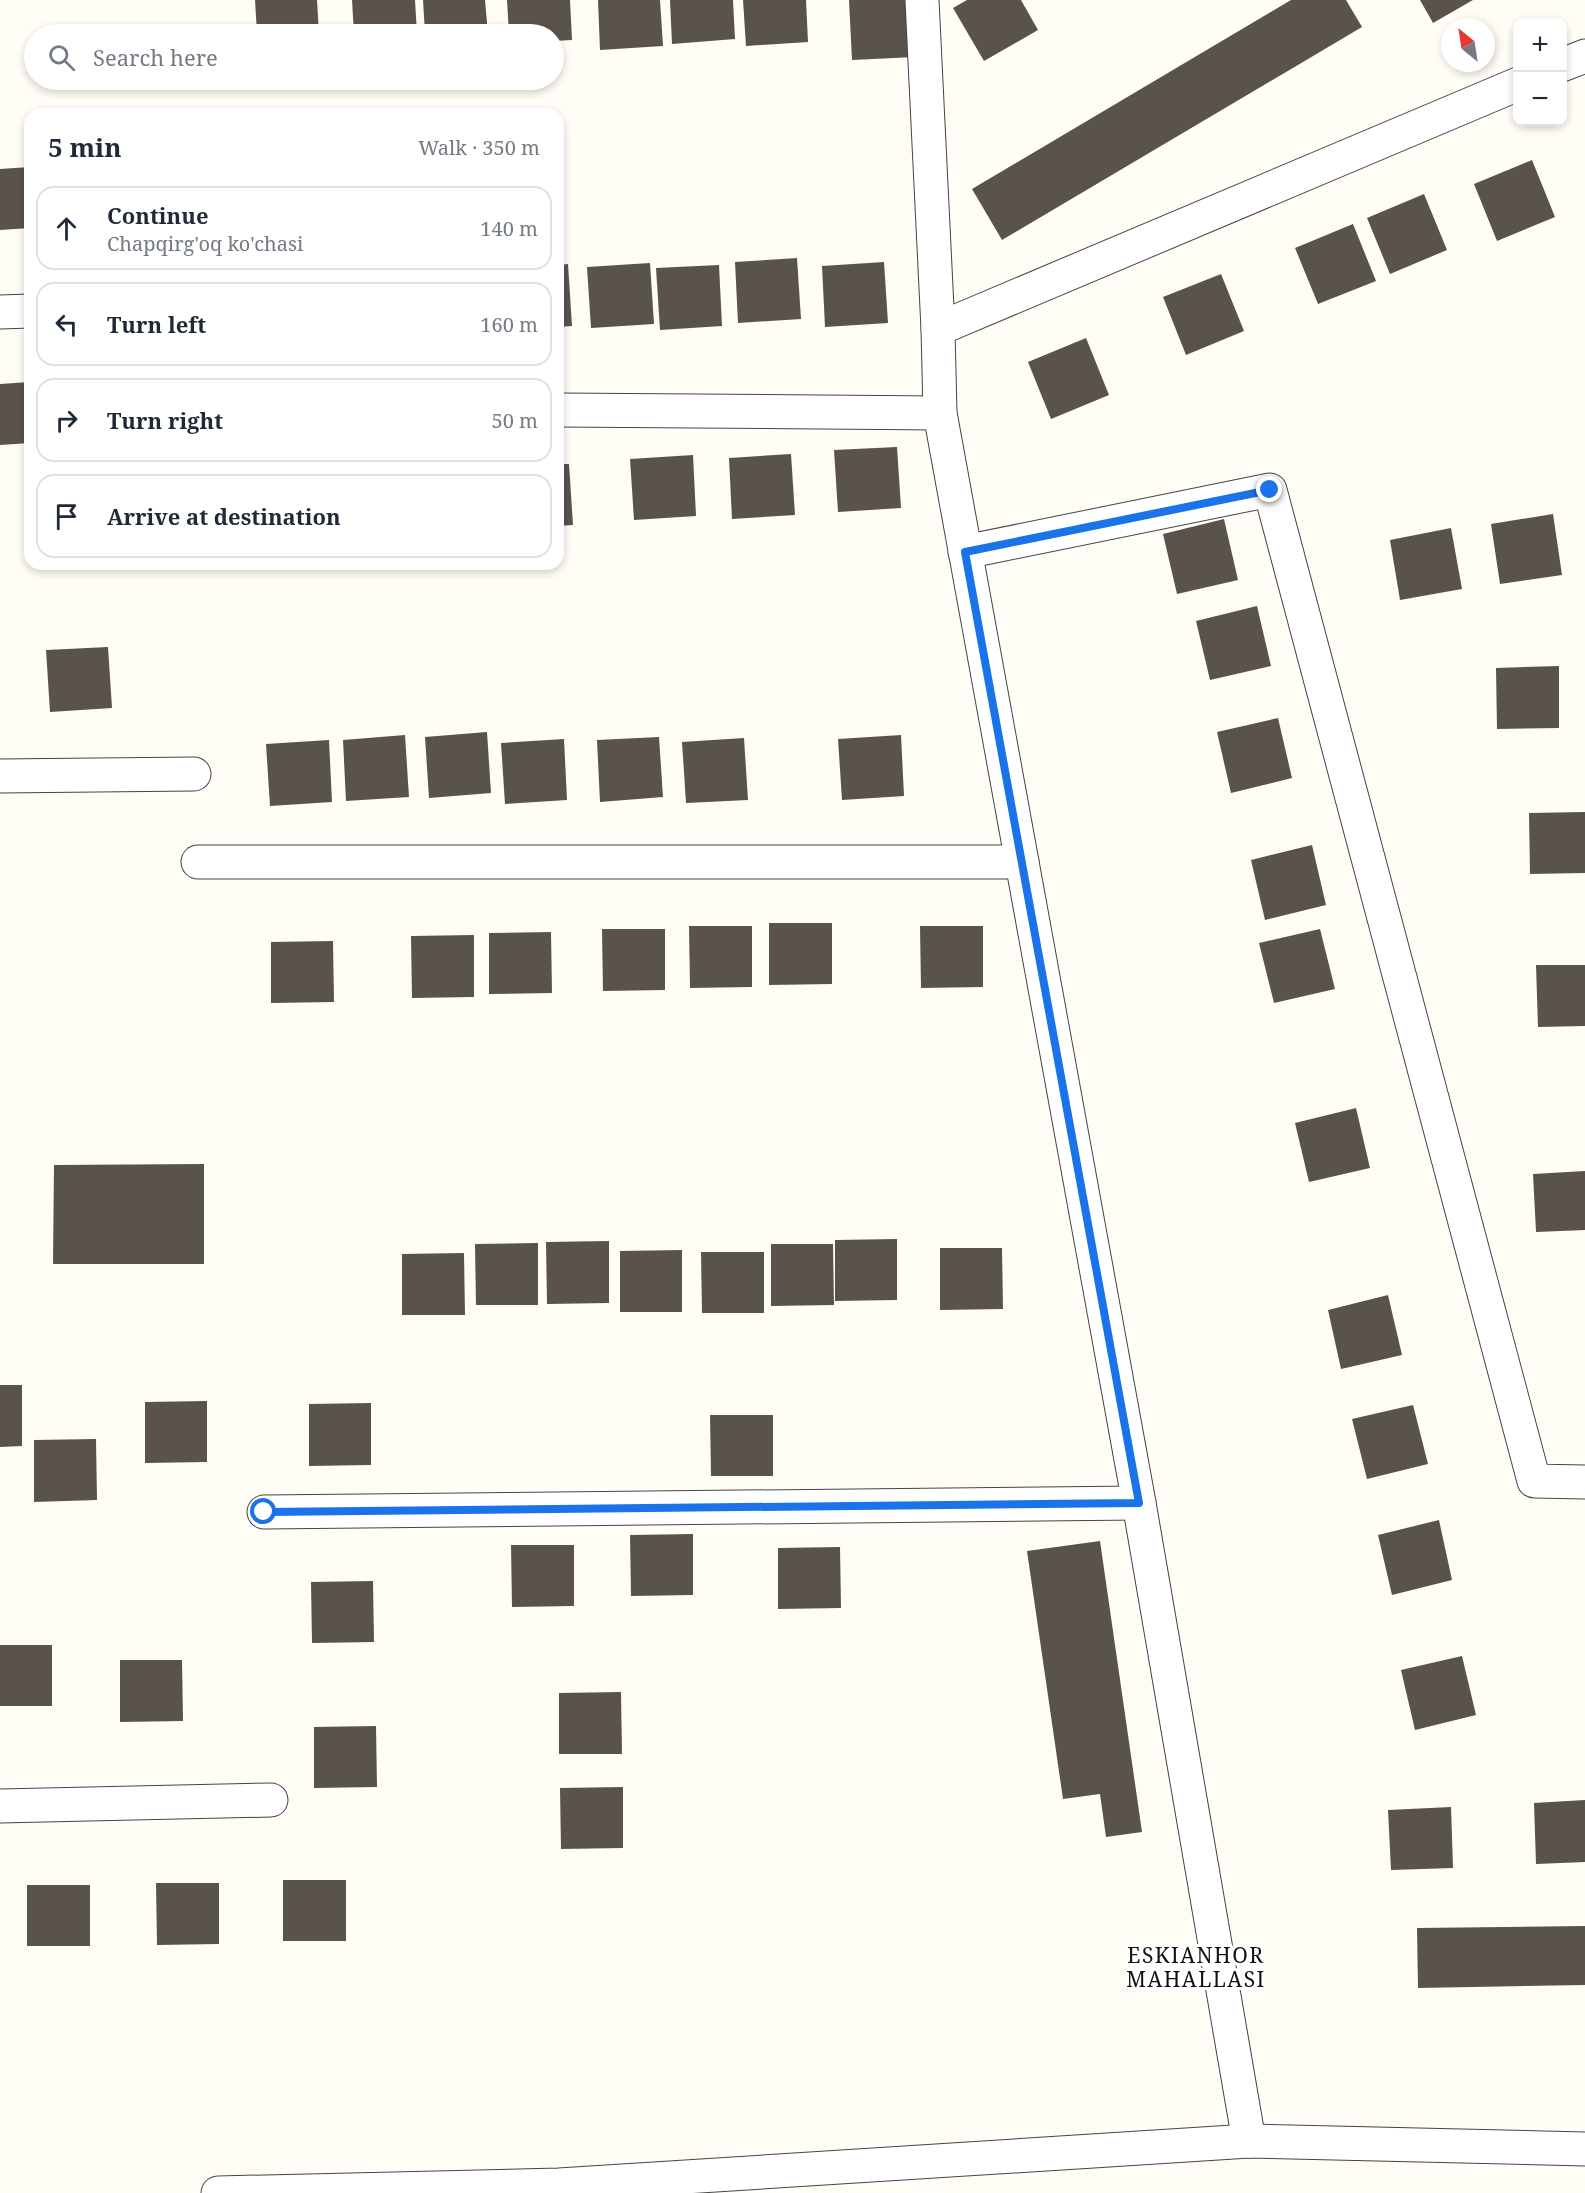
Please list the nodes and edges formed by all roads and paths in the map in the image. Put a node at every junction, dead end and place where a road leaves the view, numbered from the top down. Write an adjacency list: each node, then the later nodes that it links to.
1 (922, 0): 7 (street)
2 (1585, 56): 3 (street)
3 (1567, 63)
4 (1513, 86): 7 (street)
5 (24, 311): 6 (street)
6 (0, 312)
7 (938, 329): 9 (street)
8 (564, 410): 9 (street)
9 (940, 413): 10 (street)
10 (965, 552): 14 (street); 15 (street)
11 (194, 774): 12 (street)
12 (0, 776)
13 (198, 862): 14 (street)
14 (1022, 862): 16 (street)
15 (1585, 1482)
16 (1139, 1503): 17 (street); 20 (street)
17 (264, 1512)
18 (271, 1800): 19 (street)
19 (0, 1806)
20 (1249, 2141): 21 (street); 22 (street)
21 (1585, 2149)
22 (218, 2193)

